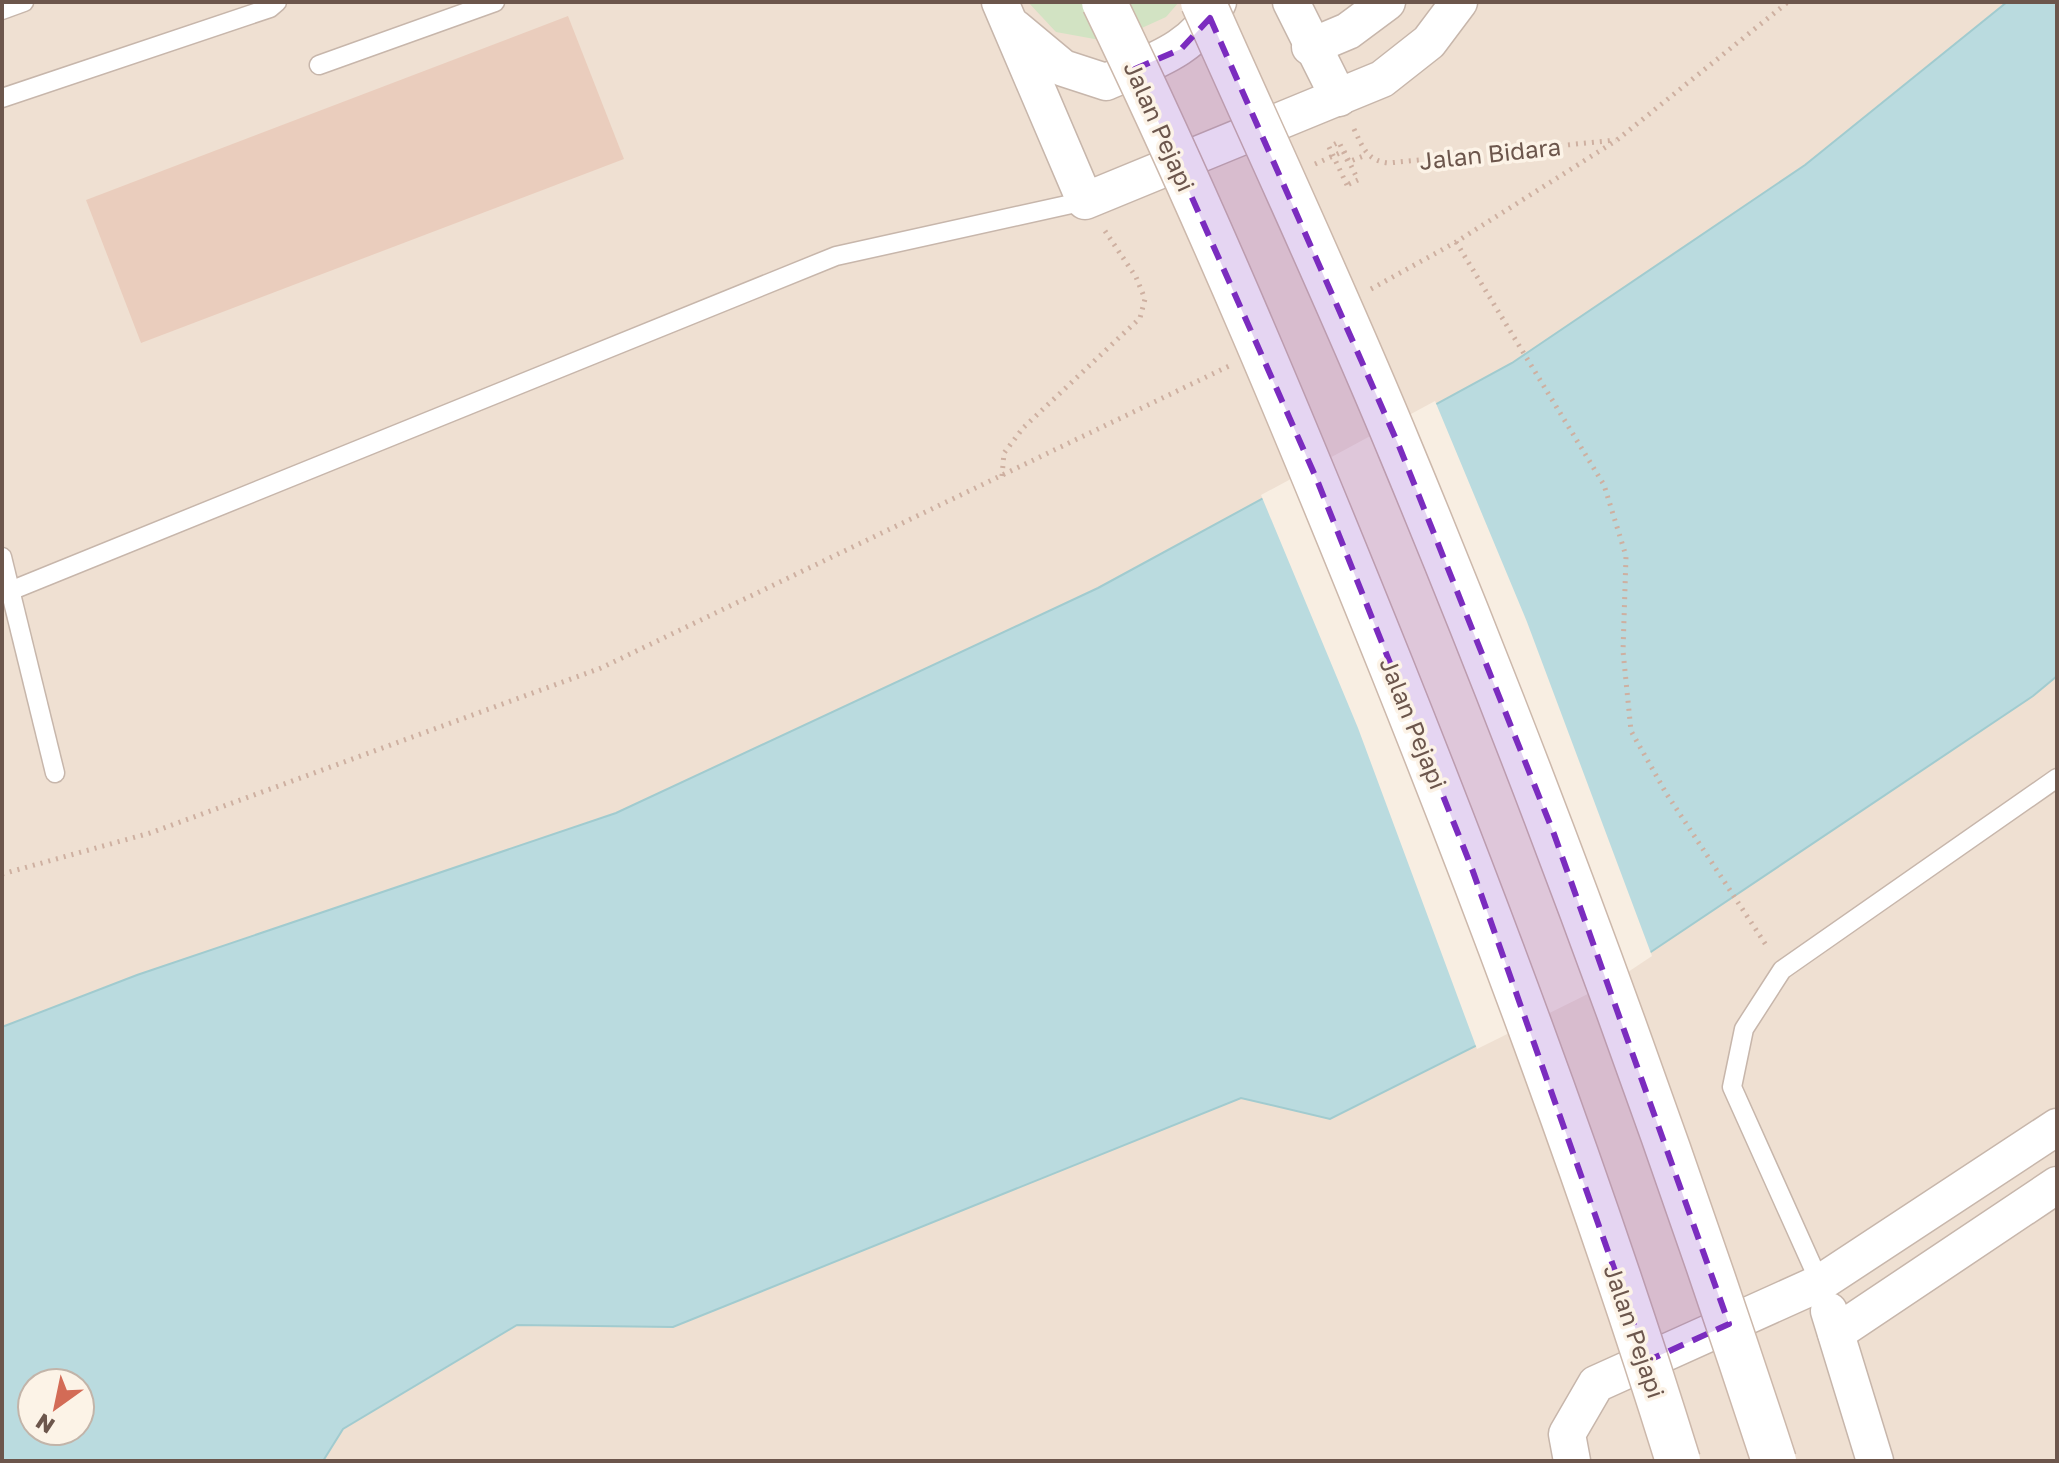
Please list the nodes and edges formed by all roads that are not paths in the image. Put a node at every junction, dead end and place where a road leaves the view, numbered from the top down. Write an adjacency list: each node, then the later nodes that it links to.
1 (24, 2): 10 (lane)
2 (277, 2): 14 (lane)
3 (495, 2): 13 (lane)
4 (1104, 2): 26 (main road, Jalan Pejapi, bridge)
5 (1203, 2): 27 (main road, bridge)
6 (1218, 2): 11 (street)
7 (1291, 2): 12 (street)
8 (1387, 2): 12 (street)
9 (1459, 2): 15 (street)
10 (2, 10)
11 (1005, 13): 16 (street)
12 (1310, 47): 15 (street)
13 (319, 65)
14 (2, 98)
15 (1339, 98): 16 (street)
16 (1085, 201): 18 (lane)
17 (2, 557): 18 (lane)
18 (10, 591): 19 (lane)
19 (55, 773)
20 (2057, 778): 23 (lane)
21 (2057, 1127): 23 (street)
22 (2057, 1185): 24 (street)
23 (1820, 1283): 24 (street); 25 (street)
24 (1836, 1333): 28 (street)
25 (1572, 1461)
26 (1678, 1461)
27 (1774, 1461)
28 (1875, 1461)

